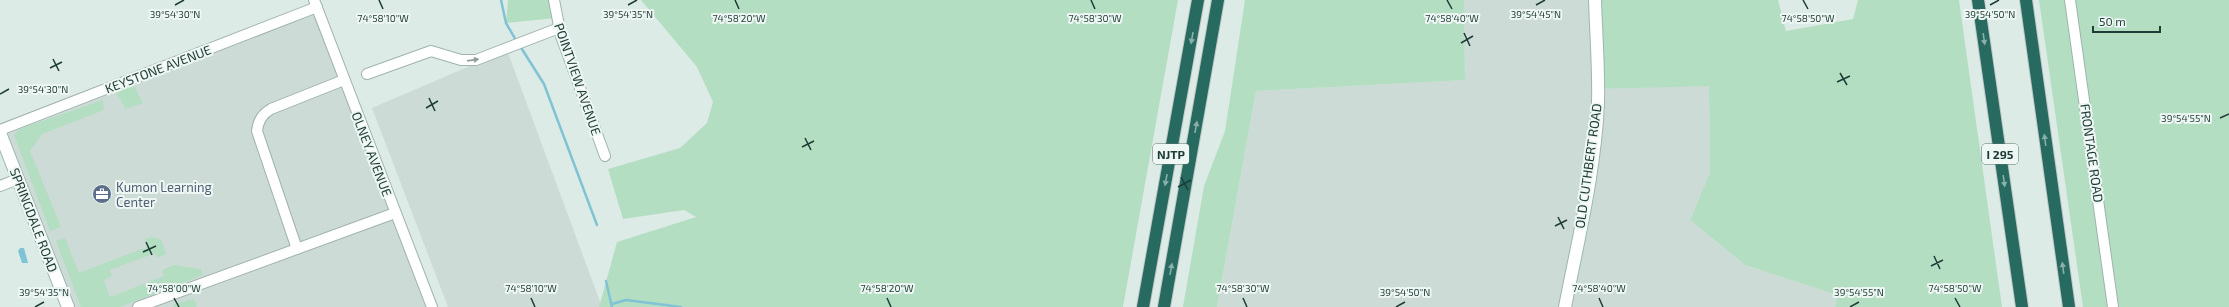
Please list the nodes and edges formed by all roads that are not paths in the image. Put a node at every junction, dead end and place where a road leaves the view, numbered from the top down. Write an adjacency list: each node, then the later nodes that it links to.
1 (554, 0): 9 (street, POINTVIEW AVENUE)
2 (1198, 0): 21 (highway, NJTP, one-way to 21)
3 (1218, 0): 22 (highway, NJTP, one-way to 3)
4 (1595, 0): 23 (street, OLD CUTHBERT ROAD)
5 (1978, 0): 24 (highway, I 295, one-way to 24)
6 (2026, 0): 25 (highway, one-way to 6)
7 (2070, 0): 26 (street, FRONTAGE ROAD)
8 (315, 4): 11 (street, OLNEY AVENUE); 12 (street, KEYSTONE AVENUE)
9 (559, 28): 10 (street, one-way to 9); 13 (street, POINTVIEW AVENUE)
10 (367, 74)
11 (344, 80): 16 (street, OLNEY AVENUE); 17 (street)
12 (0, 132): 14 (street, SPRINGDALE ROAD)
13 (605, 156)
14 (18, 179): 15 (street); 18 (street, SPRINGDALE ROAD)
15 (0, 186)
16 (395, 213): 17 (street); 20 (street, OLNEY AVENUE)
17 (297, 248): 19 (street)
18 (68, 307)
19 (138, 307)
20 (432, 307)
21 (1143, 307)
22 (1164, 307)
23 (1565, 307)
24 (2022, 307)
25 (2069, 307)
26 (2113, 307)

